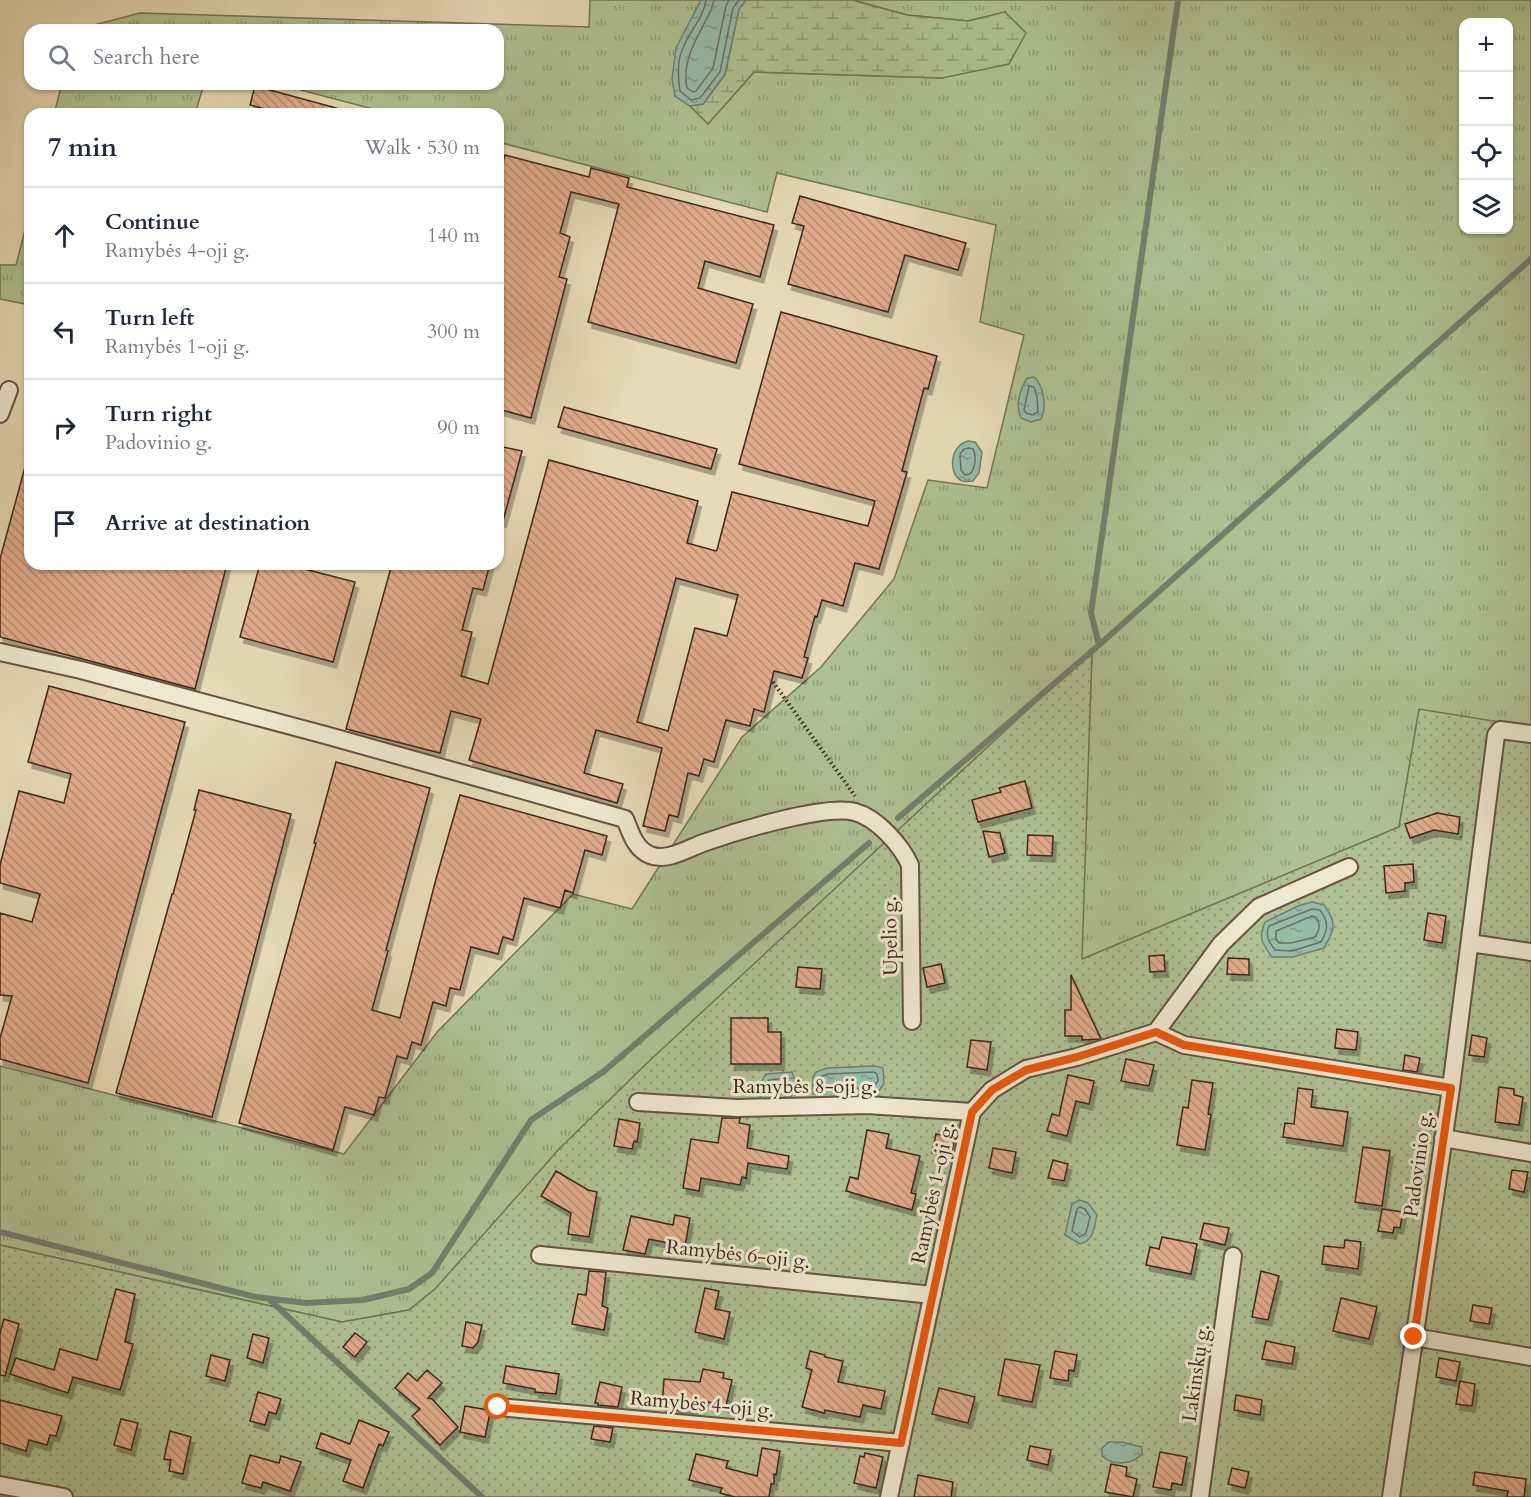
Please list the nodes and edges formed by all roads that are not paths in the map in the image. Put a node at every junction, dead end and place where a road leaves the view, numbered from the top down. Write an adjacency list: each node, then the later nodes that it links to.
1 (9, 390): 2 (street)
2 (0, 414)
3 (0, 652): 8 (street, Upelio g.)
4 (1531, 734): 6 (street, Padovinio g.)
5 (1349, 867): 9 (street)
6 (1470, 943): 7 (street); 10 (street, Padovinio g.)
7 (1531, 952)
8 (912, 1021)
9 (1156, 1032): 10 (street); 12 (street, Ramybės 1-oji g.)
10 (1451, 1088): 13 (street, Padovinio g.)
11 (638, 1102): 12 (street, Ramybės 8-oji g.)
12 (972, 1112): 17 (street, Ramybės 1-oji g.)
13 (1443, 1138): 14 (street); 18 (street, Padovinio g.)
14 (1531, 1153)
15 (540, 1255): 17 (street, Ramybės 6-oji g.)
16 (1233, 1256): 25 (street, Lakinskų g.)
17 (933, 1295): 21 (street, Ramybės 1-oji g.)
18 (1414, 1337): 19 (street); 26 (street, Padovinio g.)
19 (1531, 1358)
20 (498, 1407): 21 (street, Ramybės 4-oji g.)
21 (901, 1443): 24 (street, Ramybės 1-oji g.)
22 (0, 1485): 23 (street)
23 (64, 1497)
24 (889, 1497)
25 (1200, 1497)
26 (1391, 1497)

